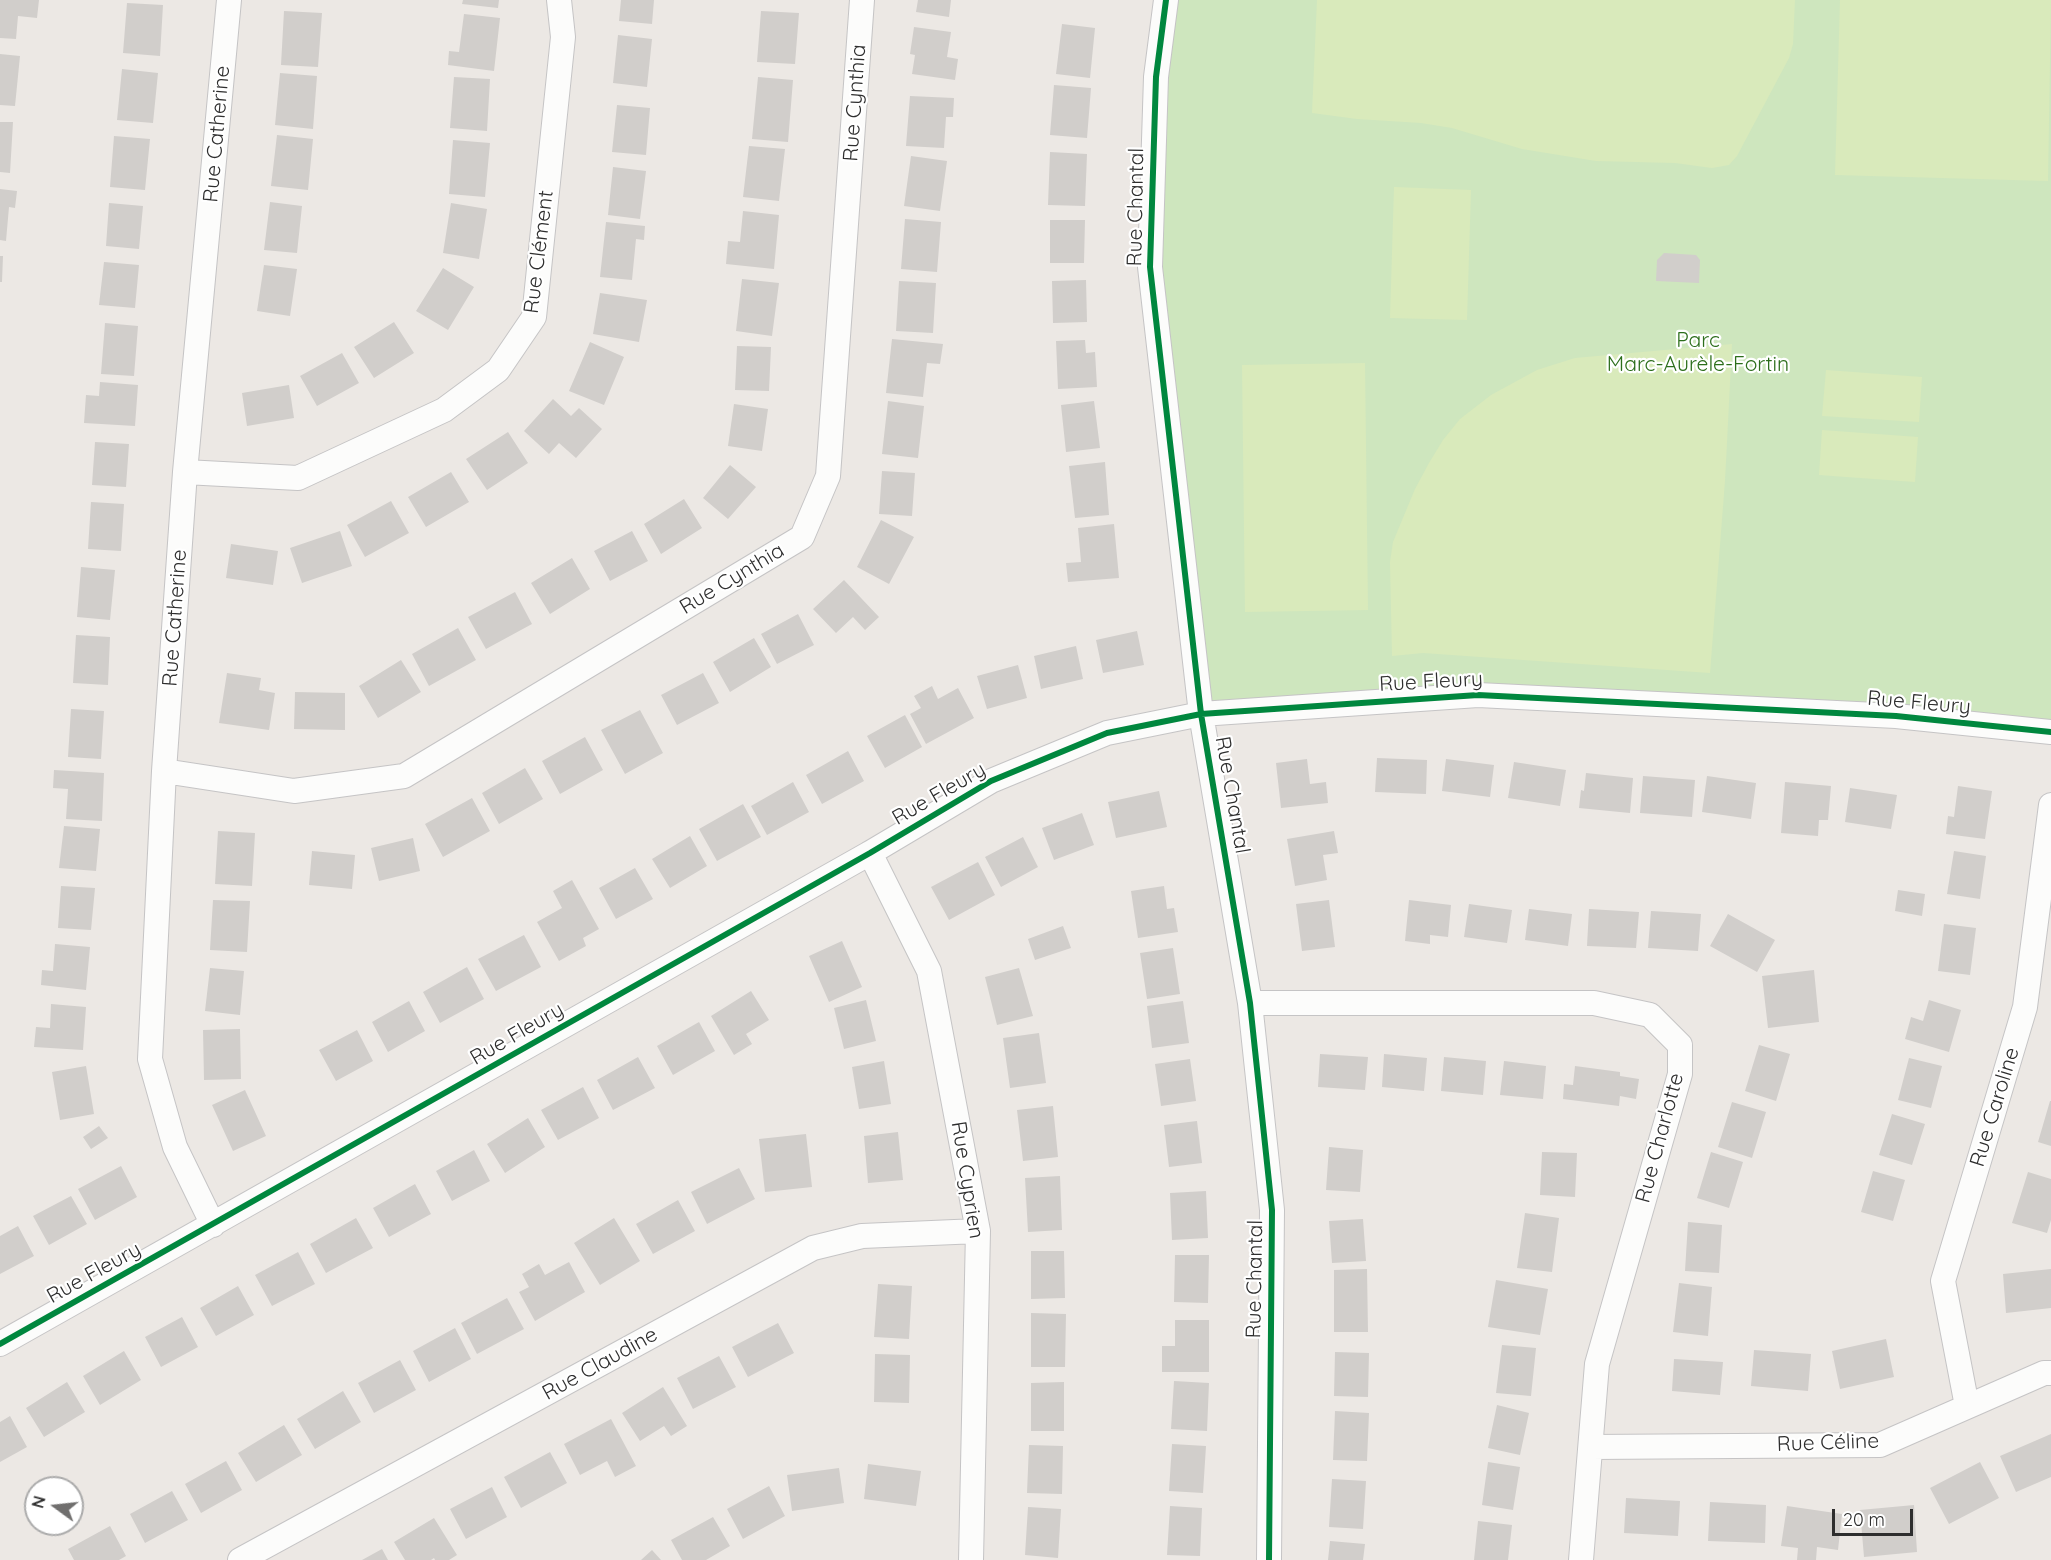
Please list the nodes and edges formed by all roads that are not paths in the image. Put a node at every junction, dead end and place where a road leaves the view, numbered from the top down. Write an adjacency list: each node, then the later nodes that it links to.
1 (229, 0): 5 (street, Rue Catherine)
2 (559, 0): 5 (street, Rue Clément)
3 (862, 0): 8 (street, Rue Cynthia)
4 (1166, 0): 6 (street, Rue Chantal)
5 (185, 472): 8 (street, Rue Catherine)
6 (1201, 714): 7 (street, Rue Fleury); 10 (street, Rue Fleury); 11 (street, Rue Chantal)
7 (2051, 732)
8 (164, 771): 12 (street, Rue Catherine)
9 (2051, 805): 16 (street, Rue Caroline)
10 (870, 853): 12 (street, Rue Fleury); 13 (street, Rue Cyprien)
11 (1250, 1003): 17 (street, Rue Charlotte); 21 (street, Rue Chantal)
12 (213, 1226): 14 (street, Rue Fleury)
13 (978, 1231): 18 (street, Rue Claudine); 20 (street, Rue Cyprien)
14 (0, 1344)
15 (2051, 1373): 16 (street, Rue Céline)
16 (1967, 1406): 17 (street, Rue Céline)
17 (1591, 1447): 22 (street, Rue Charlotte)
18 (275, 1552): 19 (street, Rue Claudine)
19 (240, 1560)
20 (971, 1560)
21 (1269, 1560)
22 (1581, 1560)

